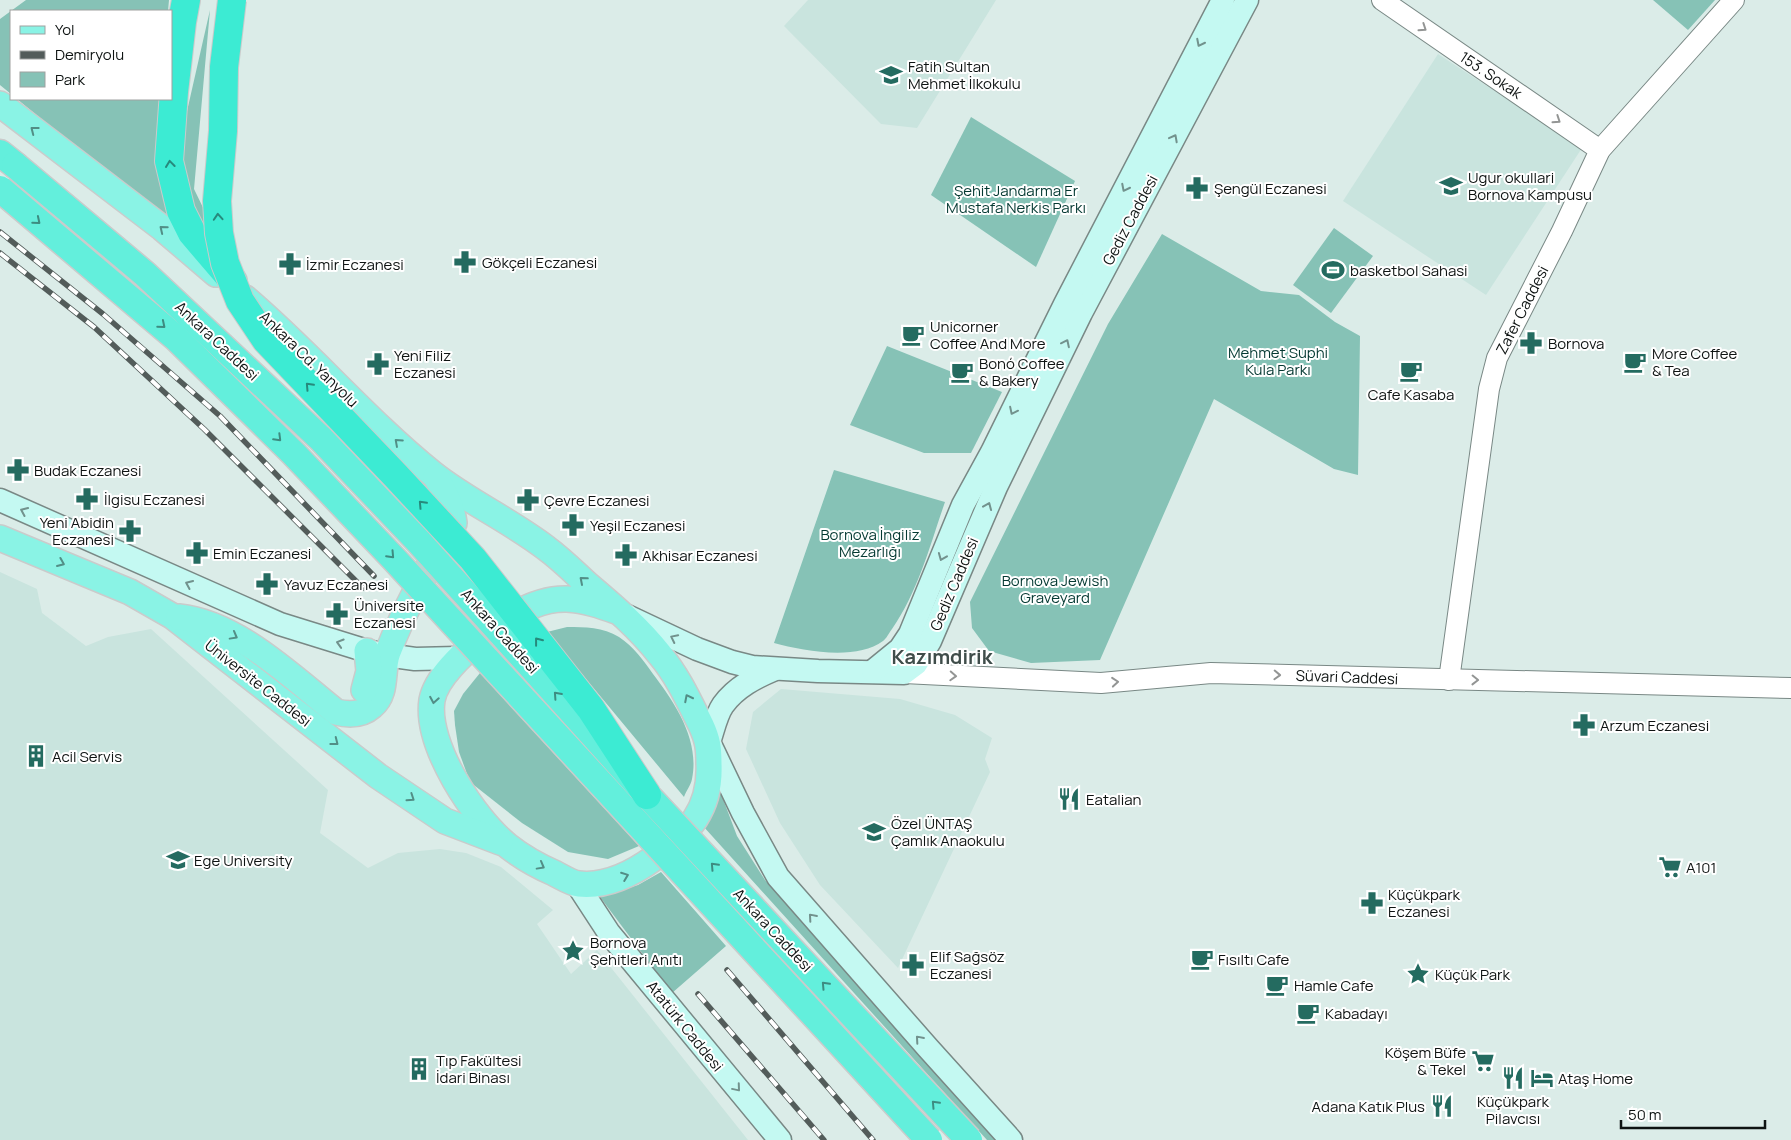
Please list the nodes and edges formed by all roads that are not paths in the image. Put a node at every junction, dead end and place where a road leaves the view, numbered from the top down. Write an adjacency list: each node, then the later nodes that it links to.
1 (186, 0): 11 (highway, one-way to 1)
2 (232, 0): 25 (highway, one-way to 2, bridge)
3 (1223, 0): 20 (main road, Gediz Caddesi, one-way to 20)
4 (1247, 0): 21 (main road, Gediz Caddesi, one-way to 4)
5 (1382, 0): 8 (street, 153. Sokak, one-way to 8)
6 (1734, 0): 8 (street, Zafer Caddesi)
7 (0, 104): 11 (main road, Ankara Cd. Yanyolu, one-way to 7)
8 (1600, 150): 22 (street, Zafer Caddesi)
9 (8, 159): 25 (highway, Ankara Caddesi, one-way to 9, bridge)
10 (0, 189): 29 (highway, Ankara Caddesi, one-way to 29, bridge)
11 (254, 305): 12 (main road, Ankara Cd. Yanyolu, one-way to 11)
12 (434, 475): 15 (main road, Ankara Cd. Yanyolu, one-way to 12); 17 (main road)
13 (0, 500): 17 (main road, one-way to 13)
14 (0, 538): 16 (main road, Üniversite Caddesi, one-way to 16)
15 (619, 612): 18 (main road); 19 (main road, one-way to 15); 24 (main road, Ankara Cd. Yanyolu, one-way to 15)
16 (172, 616): 17 (main road, one-way to 17); 26 (main road, Üniversite Caddesi, one-way to 26)
17 (377, 653): 18 (main road)
18 (457, 658): 26 (main road, one-way to 26)
19 (778, 668): 20 (main road); 24 (main road)
20 (873, 671): 21 (main road)
21 (904, 673): 22 (street, Süvari Caddesi, one-way to 22)
22 (1448, 680): 23 (street, Süvari Caddesi, one-way to 23)
23 (1791, 688)
24 (708, 742): 27 (main road, one-way to 24); 31 (main road, one-way to 24)
25 (647, 795): 30 (highway, Ankara Caddesi, one-way to 25, bridge)
26 (506, 845): 27 (main road, one-way to 27)
27 (577, 884): 28 (main road, Atatürk Caddesi, one-way to 28)
28 (780, 1140)
29 (930, 1140)
30 (968, 1140)
31 (1011, 1140)

